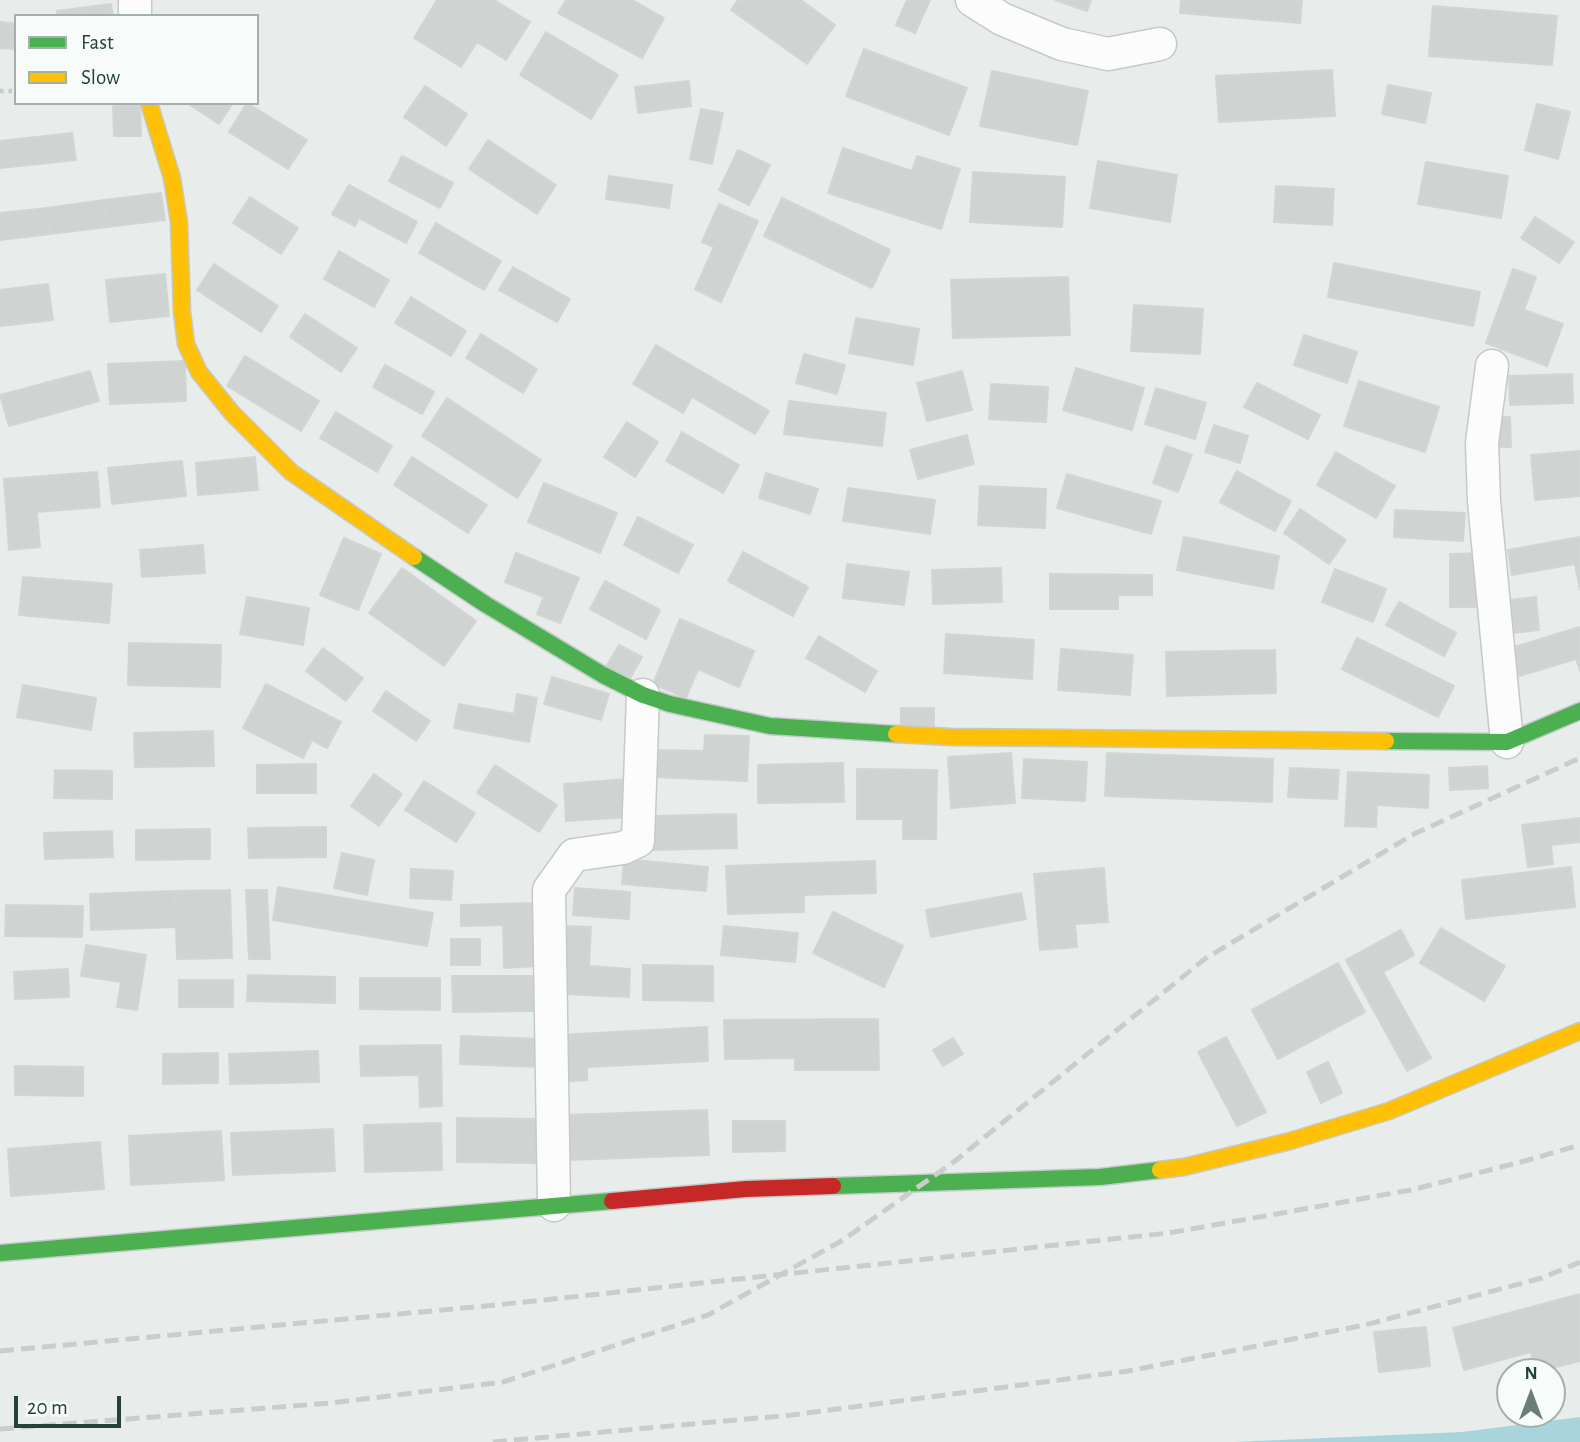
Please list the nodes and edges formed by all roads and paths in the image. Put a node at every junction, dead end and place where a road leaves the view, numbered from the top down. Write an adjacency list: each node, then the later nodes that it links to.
1 (972, 0): 2 (street)
2 (1160, 44)
3 (150, 105): 5 (street)
4 (1492, 366): 7 (street)
5 (643, 695): 7 (street); 9 (street)
6 (1580, 711): 7 (street)
7 (1507, 742)
8 (1580, 1031): 9 (street)
9 (554, 1205): 10 (street)
10 (0, 1253)

